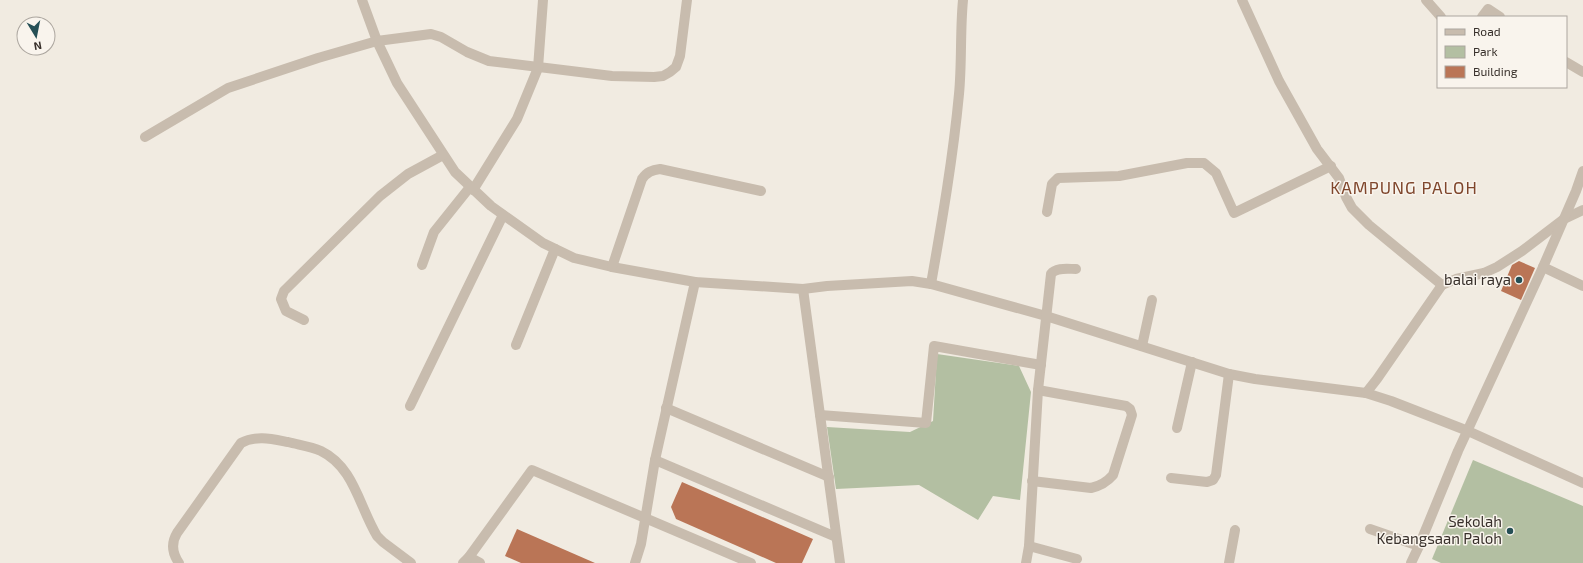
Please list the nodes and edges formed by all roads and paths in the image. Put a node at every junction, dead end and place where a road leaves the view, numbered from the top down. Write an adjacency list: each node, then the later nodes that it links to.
1 (362, 0): 10 (street)
2 (543, 0): 12 (street)
3 (688, 0): 12 (street)
4 (963, 0): 30 (street)
5 (1242, 0): 16 (street)
6 (1426, 0): 7 (street)
7 (1441, 16)
8 (1483, 16): 9 (street)
9 (1498, 16)
10 (377, 41): 12 (street); 14 (street); 15 (street)
11 (1567, 63): 13 (street)
12 (538, 68): 18 (street)
13 (1583, 72)
14 (145, 137)
15 (444, 155): 18 (street); 36 (street)
16 (1331, 166): 21 (street); 31 (street)
17 (1583, 171): 23 (street)
18 (472, 188): 22 (street); 25 (street)
19 (762, 192): 26 (street)
20 (1583, 210): 23 (street)
21 (1046, 212)
22 (503, 215): 24 (street); 44 (street)
23 (1564, 219): 27 (street); 31 (street)
24 (555, 249): 26 (street); 37 (street)
25 (422, 265)
26 (612, 267): 29 (street)
27 (1543, 267): 32 (street); 48 (street)
28 (1076, 269): 35 (street)
29 (695, 282): 33 (street); 45 (street)
30 (931, 284): 33 (street); 35 (street)
31 (1442, 285): 43 (street)
32 (1583, 286)
33 (803, 289): 46 (street)
34 (1152, 300): 38 (street)
35 (1046, 316): 38 (street); 40 (street)
36 (304, 320)
37 (516, 345)
38 (1142, 346): 39 (street)
39 (1192, 362): 41 (street); 47 (street)
40 (1041, 365): 42 (street); 46 (street)
41 (1229, 374): 43 (street); 51 (street)
42 (1038, 390): 52 (street); 52 (street)
43 (1366, 393): 48 (street)
44 (410, 406)
45 (666, 408): 49 (street); 50 (street)
46 (820, 415): 50 (street)
47 (1177, 428)
48 (1468, 431): 53 (street); 59 (street)
49 (655, 460): 54 (street); 57 (street)
50 (828, 477): 57 (street)
51 (1171, 478)
52 (1032, 481): 58 (street)
53 (1583, 483)
54 (645, 518): 61 (street); 65 (street); 66 (street)
55 (1370, 529): 59 (street)
56 (1235, 530): 69 (street)
57 (836, 537): 67 (street)
58 (1029, 546): 60 (street); 68 (street)
59 (1419, 546): 70 (street)
60 (1077, 558)
61 (466, 560): 64 (street)
62 (179, 563): 63 (street)
63 (410, 563)
64 (480, 563)
65 (635, 563)
66 (751, 563)
67 (840, 563)
68 (1026, 563)
69 (1229, 563)
70 (1411, 563)

